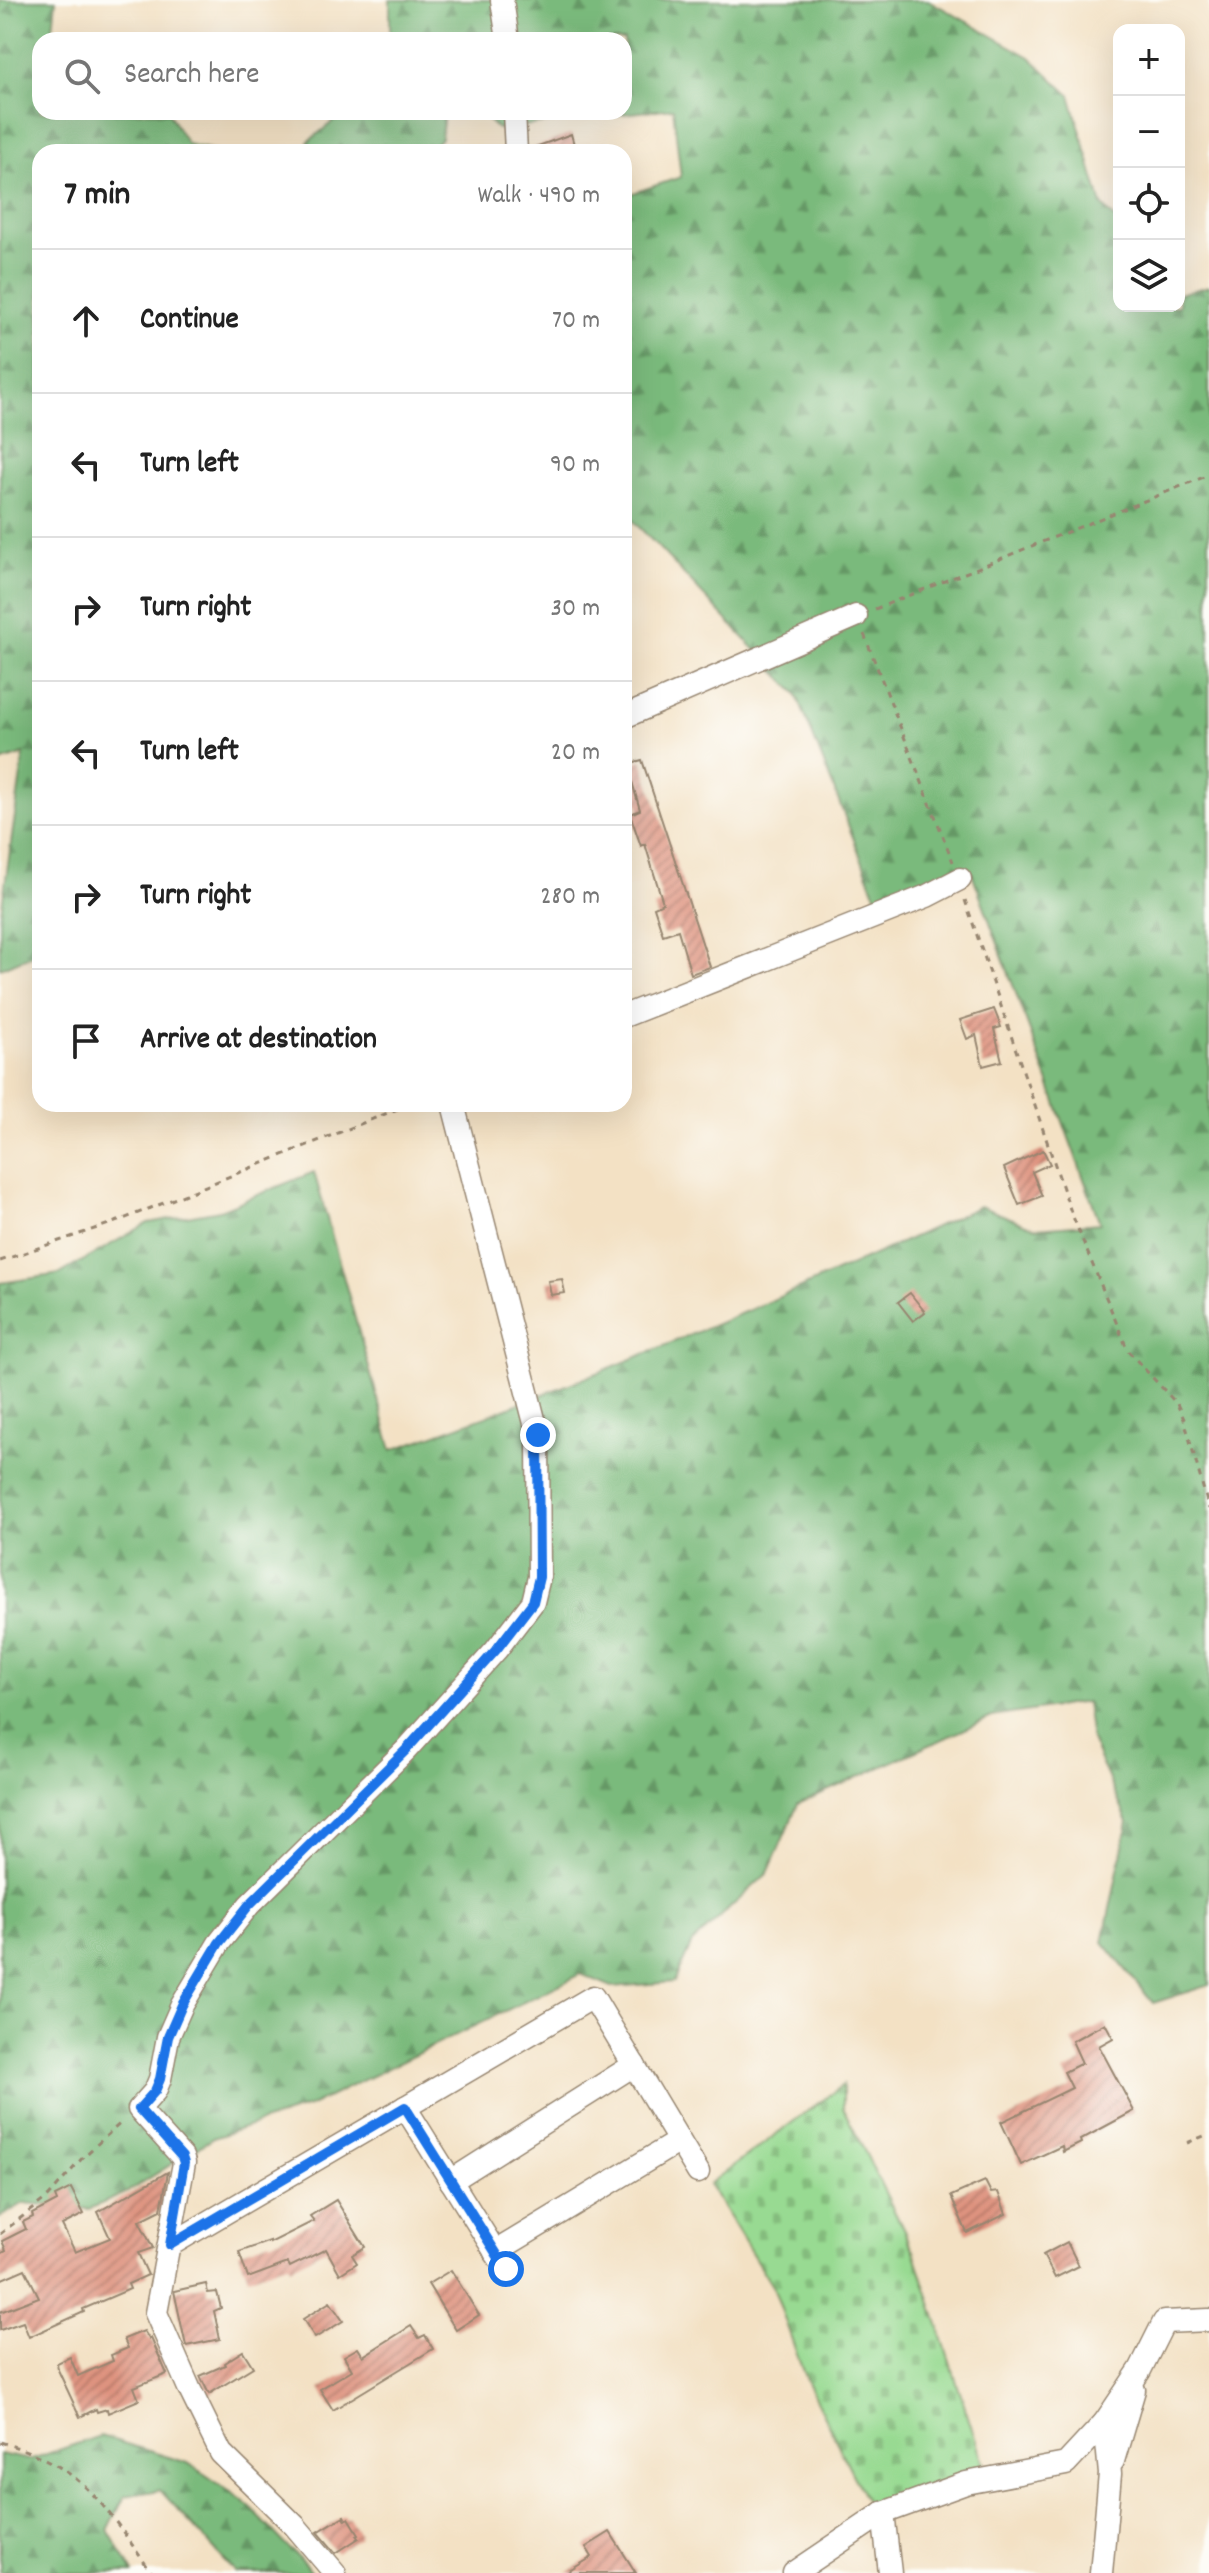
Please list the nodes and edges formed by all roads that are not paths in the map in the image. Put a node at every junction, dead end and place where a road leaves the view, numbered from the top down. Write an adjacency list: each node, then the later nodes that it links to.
1 (502, 0): 2 (street)
2 (507, 32)
3 (514, 120): 4 (street)
4 (516, 144)
5 (856, 616): 6 (street)
6 (632, 714)
7 (960, 879): 8 (street)
8 (632, 1013)
9 (455, 1112): 15 (street)
10 (634, 2065): 11 (street); 12 (street); 14 (street)
11 (405, 2107): 14 (street); 15 (street)
12 (679, 2141): 13 (street); 14 (street)
13 (698, 2172)
14 (451, 2181)
15 (170, 2245): 21 (street)
16 (1209, 2320): 17 (street)
17 (1140, 2370): 18 (street); 19 (street)
18 (1105, 2422): 19 (street); 20 (street)
19 (1110, 2474): 24 (street)
20 (883, 2513): 22 (street); 23 (street)
21 (335, 2573)
22 (794, 2573)
23 (890, 2573)
24 (1101, 2573)

